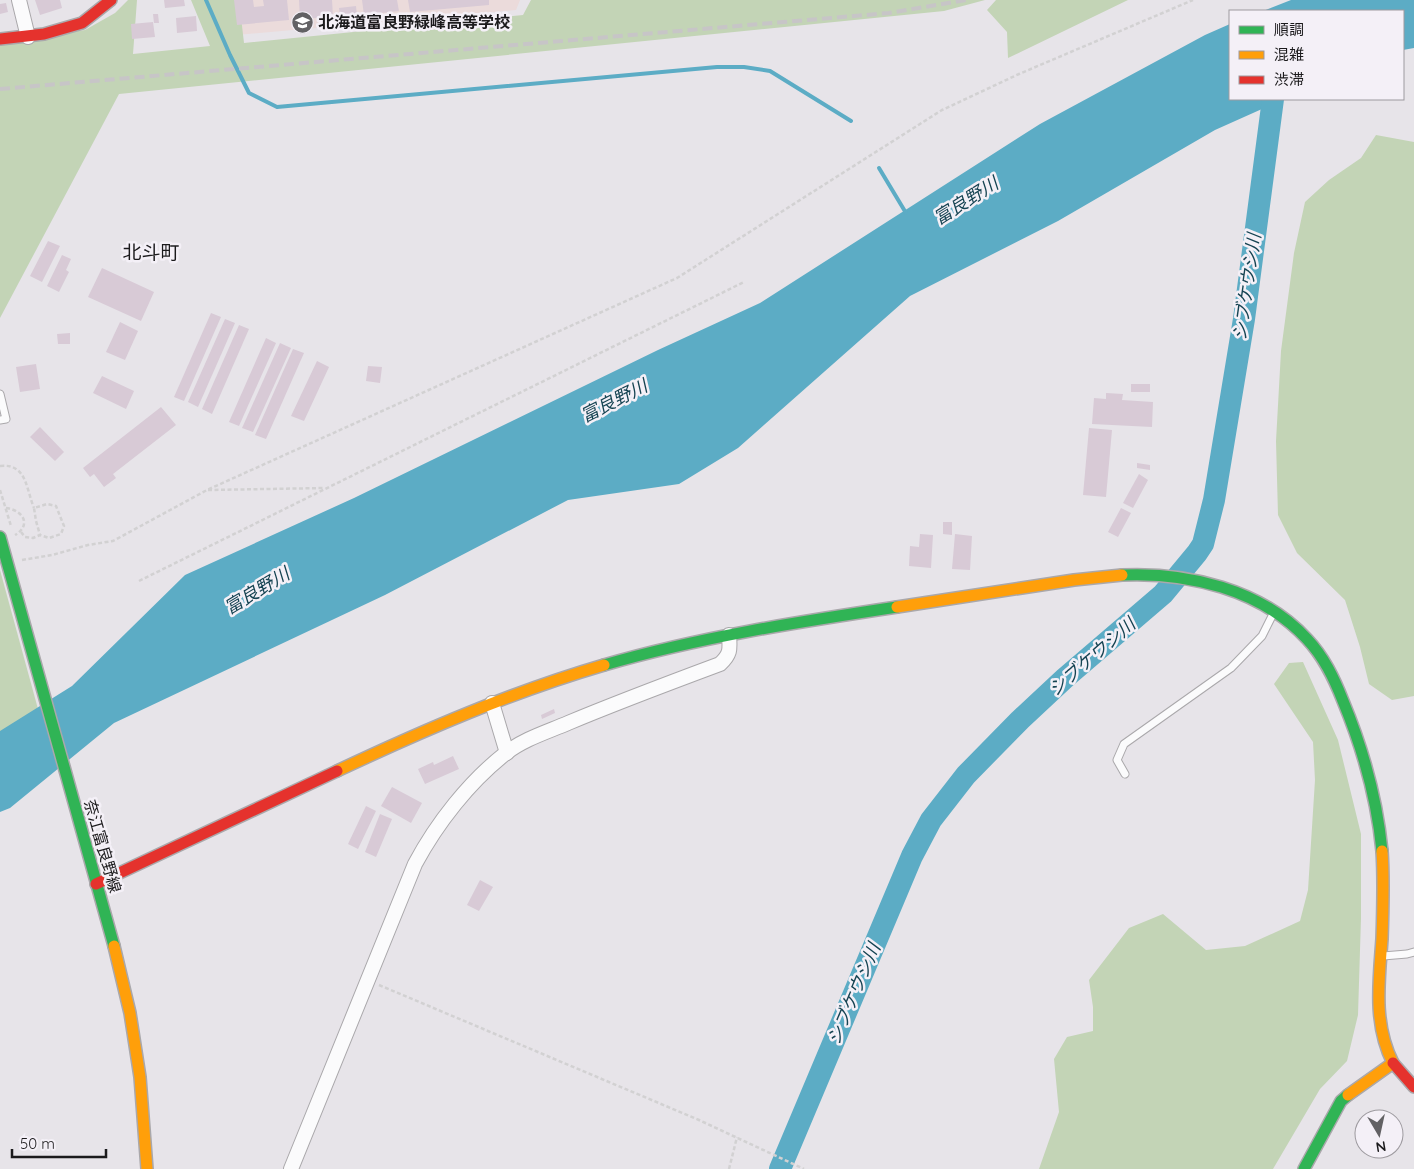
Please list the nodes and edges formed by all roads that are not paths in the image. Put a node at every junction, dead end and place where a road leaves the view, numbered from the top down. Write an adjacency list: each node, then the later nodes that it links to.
1 (19, 0): 3 (street)
2 (111, 0): 3 (street)
3 (28, 36): 4 (street)
4 (0, 39)
5 (0, 394): 6 (lane)
6 (0, 420)
7 (0, 537): 13 (street, 奈江富良野線)
8 (1274, 612): 9 (street); 12 (lane); 15 (street)
9 (730, 635): 10 (street); 11 (street)
10 (492, 703): 11 (street); 13 (street)
11 (507, 753): 19 (street)
12 (1125, 774)
13 (96, 884): 18 (street, 奈江富良野線)
14 (1414, 952): 15 (lane)
15 (1381, 956): 16 (street)
16 (1393, 1063): 17 (street); 20 (street)
17 (1414, 1087)
18 (147, 1169)
19 (290, 1169)
20 (1304, 1169)

